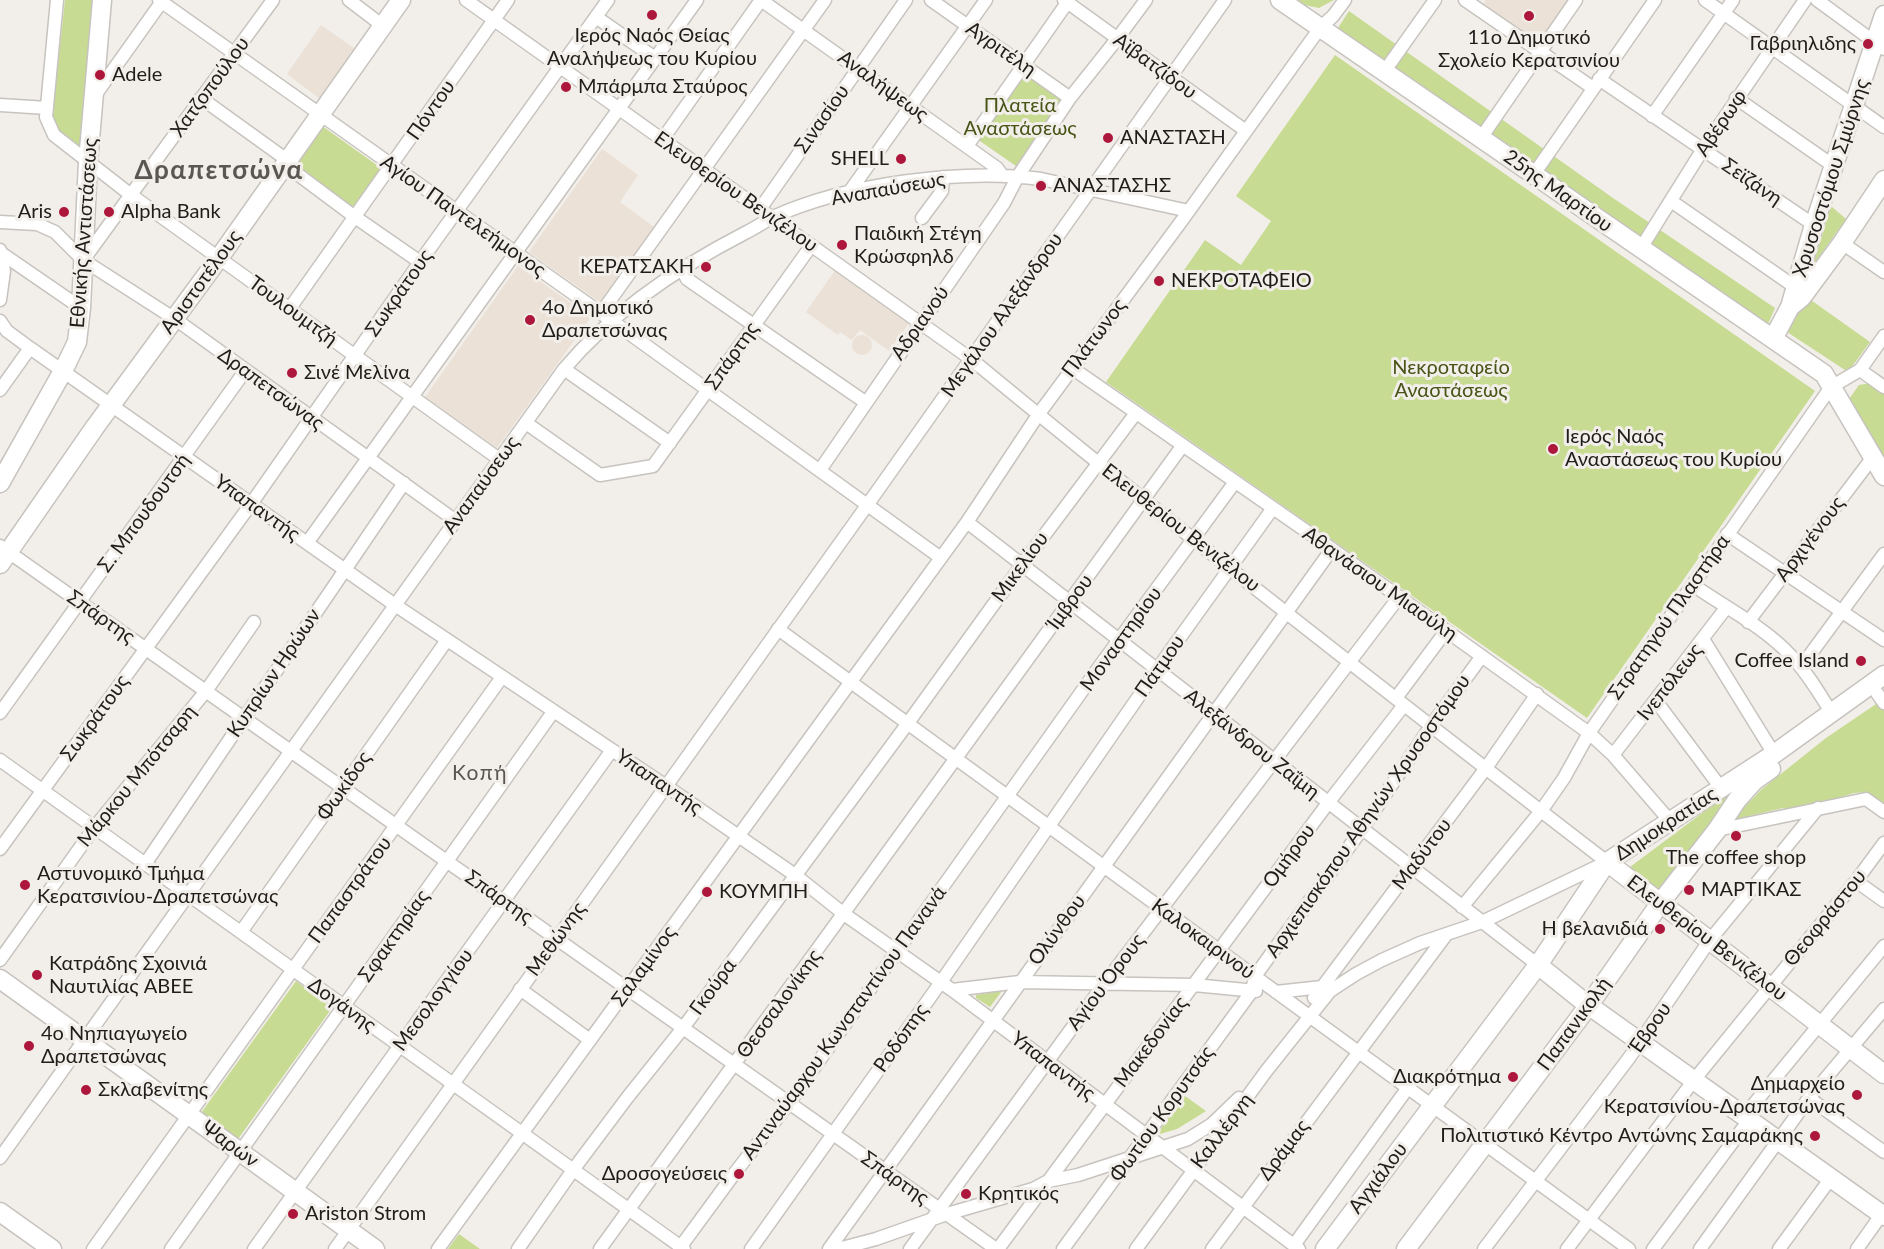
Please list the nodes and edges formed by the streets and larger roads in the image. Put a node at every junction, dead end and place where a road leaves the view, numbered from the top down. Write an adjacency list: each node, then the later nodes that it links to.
1 (57, 0): 56 (street, Τουλουμτζή)
2 (102, 0): 49 (street, Εθνικής Αντιστάσεως)
3 (273, 0): 41 (street, Χατζοπούλου)
4 (349, 0): 33 (street)
5 (401, 0): 33 (street, Αριστοτέλους)
6 (466, 0): 32 (street, Ελευθερίου Βενιζέλου)
7 (508, 0): 32 (street, Πόντου)
8 (608, 0): 31 (street, Σωκράτους)
9 (697, 0): 42 (street)
10 (761, 0): 36 (street, Αναλήψεως); 63 (street)
11 (825, 0): 36 (street)
12 (906, 0): 45 (street, Σινασίου)
13 (931, 0): 34 (street, Αγριτέλη)
14 (986, 0): 34 (street)
15 (1146, 0): 37 (street, Αδριανού)
16 (1225, 0): 47 (street, Μεγάλου Αλεξάνδρου)
17 (1280, 0): 35 (street, 25ης Μαρτίου)
18 (1345, 0): 35 (street, Πλάτωνος)
19 (1435, 0): 46 (street)
20 (1465, 0): 40 (street, Σεϊζάνη)
21 (1576, 0): 40 (street)
22 (1655, 0): 48 (street)
23 (1706, 0): 29 (street)
24 (1733, 0): 29 (street)
25 (1805, 0): 39 (street, Αβέρωφ)
26 (1817, 0): 38 (street)
27 (162, 1): 41 (street, Αγίου Παντελεήμονος); 49 (street)
28 (1066, 1): 37 (street, Αϊβατζίδου); 43 (street)
29 (1724, 13): 39 (street); 59 (street)
30 (1884, 15): 38 (street, Χρυσοστόμου Σμύρνης)
31 (596, 16): 42 (street); 44 (street, Σωκράτους)
32 (494, 20): 44 (street, Ελευθερίου Βενιζέλου); 68 (street, Πόντου)
33 (383, 26): 58 (street, Αριστοτέλους)
34 (968, 26): 43 (street, Αγριτέλη); 54 (street)
35 (1320, 28): 46 (street, 25ης Μαρτίου); 61 (street, Πλάτωνος)
36 (804, 30): 45 (street, Αναλήψεως); 70 (street)
37 (1117, 39): 47 (street, Αϊβατζίδου); 51 (street, Αδριανού)
38 (1880, 45): 55 (street, Χρυσοστόμου Σμύρνης)
39 (1773, 47): 52 (street, Αβέρωφ); 55 (street)
40 (1540, 52): 48 (street, Σεϊζάνη); 62 (street)
41 (234, 53): 50 (street, Χατζοπούλου); 58 (street, Αγίου Παντελεήμονος)
42 (655, 58): 57 (street)
43 (1023, 65): 51 (street, Αγριτέλη); 64 (street)
44 (560, 67): 57 (street, Ελευθερίου Βενιζέλου); 82 (street, Σωκράτους)
45 (857, 68): 54 (street, Αναλήψεως); 80 (street, Σινασίου)
46 (1384, 72): 62 (street, 25ης Μαρτίου)
47 (1170, 77): 61 (street, Αϊβατζίδου); 76 (street, Μεγάλου Αλεξάνδρου)
48 (1596, 84): 59 (street, Σεϊζάνη); 71 (street)
49 (94, 96): 66 (street, Εθνικής Αντιστάσεως)
50 (201, 98): 67 (street); 78 (street, Χατζοπούλου)
51 (1070, 98): 73 (street, Αδριανού)
52 (1736, 98): 65 (street, Αβέρωφ); 69 (street)
53 (0, 105): 56 (street)
54 (910, 106): 64 (street, Αναλήψεως); 77 (street)
55 (1854, 106): 60 (street); 69 (street, Χρυσοστόμου Σμύρνης)
56 (48, 108): 66 (street, Τουλουμτζή)
57 (619, 109): 63 (street, Ελευθερίου Βενιζέλου); 92 (street)
58 (320, 114): 67 (street, Αριστοτέλους); 68 (street, Αγίου Παντελεήμονος)
59 (1652, 116): 65 (street, Σεϊζάνη)
60 (1884, 127)
61 (1246, 131): 81 (street, Πλάτωνος)
62 (1481, 138): 71 (street, 25ης Μαρτίου)
63 (662, 140): 70 (street, Ελευθερίου Βενιζέλου)
64 (967, 146): 72 (street, Αναλήψεως)
65 (1702, 149): 79 (street, Αβέρωφ); 87 (street, Σεϊζάνη)
66 (88, 162): 78 (street, Τουλουμτζή); 94 (street, Εθνικής Αντιστάσεως)
67 (286, 162): 83 (street); 93 (street, Αριστοτέλους)
68 (392, 165): 82 (street, Αγίου Παντελεήμονος); 83 (street, Πόντου)
69 (1835, 167): 87 (street, Χρυσοστόμου Σμύρνης)
70 (705, 170): 80 (street, Ελευθερίου Βενιζέλου); 103 (street)
71 (1534, 174): 90 (street, 25ης Μαρτίου)
72 (1002, 175): 73 (street, Αναπαύσεως); 74 (street, Αναπαύσεως)
73 (1018, 176): 76 (street, Αναπαύσεως); 106 (street, Αδριανού)
74 (942, 177): 77 (street, Αναπαύσεως); 85 (street)
75 (1884, 180): 88 (street)
76 (1091, 190): 81 (street, Αναπαύσεως); 113 (street, Μεγάλου Αλεξάνδρου)
77 (850, 191): 84 (street, Αναπαύσεως)
78 (131, 195): 93 (street, Τουλουμτζή); 94 (street, Χατζοπούλου)
79 (1671, 201): 90 (street, Αβέρωφ); 98 (street)
80 (760, 209): 84 (street, Ελευθερίου Βενιζέλου)
81 (1189, 211): 114 (street, Πλάτωνος)
82 (457, 212): 92 (street, Αγίου Παντελεήμονος); 95 (street, Σωκράτους)
83 (355, 217): 95 (street); 102 (street, Πόντου)
84 (772, 218): 89 (street, Ελευθερίου Βενιζέλου); 96 (street, Αναπαύσεως)
85 (922, 218)
86 (0, 222): 94 (street, Δραπετσώνας)
87 (1814, 225): 98 (street, Χρυσοστόμου Σμύρνης)
88 (1842, 243): 97 (street); 100 (street)
89 (811, 246): 106 (street, Ελευθερίου Βενιζέλου); 107 (street, Σπάρτης)
90 (1641, 248): 110 (street, 25ης Μαρτίου)
91 (1, 251): 99 (street); 101 (street)
92 (515, 253): 103 (street, Αγίου Παντελεήμονος); 123 (street)
93 (219, 258): 102 (street, Τουλουμτζή); 104 (street, Αριστοτέλους)
94 (83, 260): 101 (street, Εθνικής Αντιστάσεως); 104 (street, Δραπετσώνας)
95 (420, 262): 112 (street, Σωκράτους)
96 (682, 269): 105 (street, Αναπαύσεως); 107 (street)
97 (1884, 272)
98 (1795, 287): 100 (street, Χρυσοστόμου Σμύρνης)
99 (0, 300)
100 (1790, 307): 110 (street, Χρυσοστόμου Σμύρνης)
101 (81, 308): 117 (street, Εθνικής Αντιστάσεως)
102 (290, 308): 112 (street, Τουλουμτζή)
103 (601, 313): 105 (street, Αγίου Παντελεήμονος)
104 (175, 319): 118 (street, Δραπετσώνας); 125 (street, Αριστοτέλους)
105 (612, 321): 115 (street, Αναπαύσεως); 122 (street, Αγίου Παντελεήμονος)
106 (920, 323): 113 (street, Ελευθερίου Βενιζέλου); 124 (street, Αδριανού)
107 (754, 325): 122 (street, Σπάρτης); 124 (street)
108 (4, 326): 111 (street, Υπαπαντής)
109 (1884, 336): 116 (street, Στρατηγού Πλαστήρα)
110 (1773, 339): 119 (street, 25ης Μαρτίου)
111 (30, 348): 117 (street, Υπαπαντής); 121 (street)
112 (355, 356): 123 (street, Τουλουμτζή); 128 (street, Σωκράτους)
113 (971, 359): 127 (street, Ελευθερίου Βενιζέλου); 144 (street, Μεγάλου Αλεξάνδρου)
114 (1072, 368): 126 (street, Αθανάσιου Μιαούλη); 127 (street, Πλάτωνος)
115 (564, 369): 129 (street, Αναπαύσεως); 130 (street)
116 (1860, 370): 119 (street, Στρατηγού Πλαστήρα); 120 (street)
117 (63, 371): 125 (street, Υπαπαντής); 140 (street, Εθνικής Αντιστάσεως)
118 (245, 371): 128 (street, Δραπετσώνας); 132 (street, Σ. Μπουδουτσή)
119 (1831, 387): 133 (street, 25ης Μαρτίου); 148 (street, Στρατηγού Πλαστήρα)
120 (1884, 387)
121 (0, 390)
122 (709, 390): 130 (street, Σπάρτης); 137 (street, Αγίου Παντελεήμονος)
123 (412, 398): 134 (street); 135 (street, Τουλουμτζή)
124 (865, 402): 137 (street, Αδριανού)
125 (111, 405): 132 (street, Υπαπαντής); 152 (street, Αριστοτέλους)
126 (1136, 413): 131 (street, Αθανάσιου Μιαούλη); 136 (street, Μικελίου)
127 (1038, 415): 136 (street, Ελευθερίου Βενιζέλου); 147 (street, Πλάτωνος)
128 (311, 418): 134 (street, Δραπετσώνας); 143 (street, Σωκράτους)
129 (526, 423): 130 (street, Σπάρτης); 135 (street, Αναπαύσεως)
130 (670, 443)
131 (1183, 445): 139 (street, Αθανάσιου Μιαούλη); 142 (street, Ίμβρου)
132 (184, 457): 143 (street, Υπαπαντής); 161 (street, Σ. Μπουδουτσή)
133 (1873, 457): 138 (street, 25ης Μαρτίου); 158 (street, Αρχιγένους)
134 (369, 458): 141 (street, Δραπετσώνας); 150 (street)
135 (499, 459): 146 (street, Αναπαύσεως)
136 (1098, 462): 142 (street, Ελευθερίου Βενιζέλου); 155 (street, Μικελίου)
137 (820, 470): 144 (street, Αγίου Παντελεήμονος)
138 (1884, 476)
139 (1235, 482): 145 (street, Αθανάσιου Μιαούλη); 149 (street, Μοναστηρίου)
140 (0, 483)
141 (404, 483): 146 (street, Δραπετσώνας); 157 (street, Κυπρίων Ηρώων)
142 (1144, 499): 149 (street, Ελευθερίου Βενιζέλου); 162 (street, Ίμβρου)
143 (251, 504): 150 (street, Υπαπαντής); 175 (street, Σωκράτους)
144 (868, 504): 154 (street, Αγίου Παντελεήμονος); 169 (street, Μεγάλου Αλεξάνδρου)
145 (1273, 508): 151 (street, Αθανάσιου Μιαούλη); 156 (street, Πάτμου)
146 (456, 521): 163 (street, Αναπαύσεως)
147 (967, 522): 154 (street, Πλάτωνος); 155 (street, Αλεξάνδρου Ζαΐμη)
148 (1727, 534): 158 (street); 159 (street, Στρατηγού Πλαστήρα)
149 (1194, 538): 156 (street, Ελευθερίου Βενιζέλου); 174 (street, Μοναστηρίου)
150 (307, 543): 157 (street, Υπαπαντής)
151 (1332, 549): 160 (street, Αθανάσιου Μιαούλη); 166 (street, Ολύνθου)
152 (3, 554): 161 (street, Σπάρτης)
153 (1884, 554): 165 (street)
154 (941, 558): 182 (street, Πλάτωνος)
155 (1022, 565): 162 (street, Αλεξάνδρου Ζαΐμη); 193 (street, Μικελίου)
156 (1231, 567): 166 (street, Ελευθερίου Βενιζέλου); 179 (street, Πάτμου)
157 (344, 569): 163 (street, Υπαπαντής); 192 (street, Κυπρίων Ηρώων)
158 (1785, 573): 165 (street); 168 (street, Αρχιγένους)
159 (1693, 585): 164 (street); 195 (street, Στρατηγού Πλαστήρα)
160 (1399, 597): 170 (street, Αθανάσιου Μιαούλη); 177 (street)
161 (79, 602): 175 (street, Σπάρτης); 190 (street, Σ. Μπουδουτσή)
162 (1070, 603): 174 (street, Αλεξάνδρου Ζαΐμη); 200 (street, Ίμβρου)
163 (395, 605): 172 (street, Υπαπαντής); 197 (street, Αναπαύσεως)
164 (1726, 608): 168 (street); 171 (street, Ινεπόλεως)
165 (1842, 611): 173 (street); 178 (street)
166 (1287, 612): 177 (street, Ελευθερίου Βενιζέλου); 191 (street, Ολύνθου)
167 (254, 622): 183 (street, Μάρκου Μπότσαρη)
168 (1748, 622): 178 (street)
169 (778, 629): 182 (street, Καλοκαιρινού); 204 (street, Μεθώνης)
170 (1446, 631): 176 (street, Αθανάσιου Μιαούλη); 187 (street, Ομήρου)
171 (1703, 639): 186 (street, Ινεπόλεως); 198 (street)
172 (447, 640): 181 (street, Υπαπαντής); 205 (street, Φωκίδος)
173 (1884, 640)
174 (1119, 641): 179 (street, Αλεξάνδρου Ζαΐμη); 208 (street, Μοναστηρίου)
175 (146, 649): 183 (street, Σπάρτης); 207 (street, Σωκράτους)
176 (1482, 656): 184 (street, Αθανάσιου Μιαούλη); 194 (street, Αρχιεπισκόπου Αθηνών Χρυσοστόμου)
177 (1351, 662): 187 (street, Ελευθερίου Βενιζέλου); 202 (street, Αγίου Όρους)
178 (1801, 667): 189 (street)
179 (1158, 671): 191 (street, Αλεξάνδρου Ζαΐμη); 215 (street, Πάτμου)
180 (1884, 675): 189 (street, Δημοκρατίας)
181 (502, 677): 188 (street, Υπαπαντής); 214 (street, Παπαστράτου)
182 (850, 682): 193 (street, Καλοκαιρινού); 219 (street, Σαλαμίνος)
183 (206, 691): 192 (street, Σπάρτης); 216 (street, Μάρκου Μπότσαρη)
184 (1537, 694): 195 (street, Αθανάσιου Μιαούλη); 203 (street, Μαδύτου)
185 (1882, 695): 218 (street, Δημοκρατίας)
186 (1656, 700): 199 (street, Ινεπόλεως); 206 (street)
187 (1400, 701): 194 (street, Ελευθερίου Βενιζέλου); 209 (street, Ομήρου)
188 (553, 712): 196 (street, Υπαπαντής); 222 (street, Σφακτηρίας)
189 (1831, 712): 198 (street, Δημοκρατίας)
190 (0, 713)
191 (1213, 714): 202 (street, Αλεξάνδρου Ζαΐμη); 225 (street, Ολύνθου)
192 (244, 718): 197 (street, Σπάρτης); 224 (street, Κυπρίων Ηρώων)
193 (908, 723): 200 (street, Καλοκαιρινού); 227 (street, Γκούρα)
194 (1431, 726): 203 (street, Ελευθερίου Βενιζέλου); 217 (street, Αρχιεπισκόπου Αθηνών Χρυσοστόμου)
195 (1589, 733): 199 (street, Αθανάσιου Μιαούλη); 211 (street, Στρατηγού Πλαστήρα)
196 (612, 750): 204 (street, Υπαπαντής); 230 (street, Μεσολογγίου)
197 (291, 751): 205 (street, Σπάρτης); 229 (street, Αναπαύσεως)
198 (1774, 754): 206 (street, Δημοκρατίας)
199 (1613, 755): 213 (street, Αθανάσιου Μιαούλη)
200 (956, 759): 208 (street, Καλοκαιρινού); 235 (street, Θεσσαλονίκης)
201 (0, 760): 207 (street, Δογάνης)
202 (1274, 760): 209 (street, Αλεξάνδρου Ζαΐμη); 234 (street, Αγίου Όρους)
203 (1486, 768): 211 (street, Ελευθερίου Βενιζέλου); 226 (street, Μαδύτου)
204 (666, 786): 219 (street, Υπαπαντής); 239 (street, Μεθώνης)
205 (343, 787): 214 (street, Σπάρτης); 237 (street, Φωκίδος)
206 (1720, 788): 213 (street, Δημοκρατίας)
207 (43, 790): 216 (street, Δογάνης); 221 (street, Σωκράτους)
208 (1008, 797): 215 (street, Καλοκαιρινού); 242 (street, Αντιναύαρχου Κωνσταντίνου Πανανά)
209 (1328, 803): 217 (street, Αλεξάνδρου Ζαΐμη); 243 (street, Ομήρου)
210 (1818, 808): 212 (street); 218 (street); 240 (street, Έβρου)
211 (1541, 811): 223 (street, Ελευθερίου Βενιζέλου); 233 (street, Στρατηγού Πλαστήρα)
212 (1884, 812)
213 (1670, 821): 223 (street, Δημοκρατίας)
214 (396, 825): 222 (street, Σπάρτης); 246 (street, Παπαστράτου)
215 (1050, 826): 225 (street, Καλοκαιρινού); 249 (street, Ροδόπης)
216 (94, 828): 224 (street, Δογάνης); 244 (street, Μάρκου Μπότσαρη)
217 (1362, 829): 226 (street, Αλεξάνδρου Ζαΐμη); 247 (street, Αρχιεπισκόπου Αθηνών Χρυσοστόμου)
218 (1717, 830): 232 (street, Δημοκρατίας)
219 (738, 836): 227 (street, Υπαπαντής); 256 (street, Σαλαμίνος)
220 (1884, 843): 228 (street, Θεοφράστου)
221 (0, 849)
222 (447, 861): 230 (street, Σπάρτης); 261 (street, Σφακτηρίας)
223 (1607, 862): 232 (street, Ελευθερίου Βενιζέλου); 236 (street); 245 (street, Δημοκρατίας)
224 (145, 864): 229 (street, Δογάνης)
225 (1104, 866): 234 (street, Καλοκαιρινού); 250 (street, Ολύνθου)
226 (1411, 867): 233 (street, Αλεξάνδρου Ζαΐμη); 253 (street, Μαδύτου)
227 (795, 875): 235 (street, Υπαπαντής); 266 (street, Γκούρα)
228 (1856, 881): 231 (street); 254 (street, Θεοφράστου)
229 (188, 895): 237 (street, Δογάνης); 267 (street, Αναπαύσεως)
230 (504, 900): 239 (street, Σπάρτης); 270 (street, Μεσολογγίου)
231 (1884, 901)
232 (1661, 902): 240 (street, Ελευθερίου Βενιζέλου); 260 (street, Παπανικολή)
233 (1462, 907): 236 (street, Αλεξάνδρου Ζαΐμη)
234 (1163, 909): 243 (street, Καλοκαιρινού); 251 (street, Αγίου Όρους)
235 (844, 914): 242 (street, Υπαπαντής); 274 (street, Θεσσαλονίκης)
236 (1482, 922): 238 (street); 245 (street, Αλεξάνδρου Ζαΐμη)
237 (241, 932): 246 (street, Δογάνης)
238 (1446, 934): 263 (street); 272 (street)
239 (557, 938): 255 (street, Μεθώνης); 256 (street, Σπάρτης)
240 (1710, 940): 254 (street, Ελευθερίου Βενιζέλου); 269 (street, Έβρου)
241 (1884, 946): 265 (street)
242 (898, 951): 249 (street, Υπαπαντής); 281 (street, Αντιναύαρχου Κωνσταντίνου Πανανά)
243 (1219, 951): 247 (street, Καλοκαιρινού); 252 (street, Μακεδονίας)
244 (0, 960)
245 (1538, 965): 260 (street); 283 (street, Δημοκρατίας)
246 (293, 970): 261 (street, Δογάνης); 284 (street, Παπαστράτου)
247 (1255, 976): 258 (street, Φωτίου Κορυτσάς); 259 (street, Καλοκαιρινού)
248 (0, 978): 267 (street, Ψαρών)
249 (941, 982): 257 (street, Υπαπαντής); 287 (street, Ροδόπης)
250 (1020, 982): 251 (street); 257 (street); 264 (street, Ολύνθου)
251 (1105, 983): 252 (street); 273 (street, Αγίου Όρους)
252 (1194, 985): 258 (street); 282 (street, Μακεδονίας)
253 (1322, 987): 259 (street); 263 (street, Μαδύτου)
254 (1771, 987): 265 (street, Ελευθερίου Βενιζέλου); 277 (street, Θεοφράστου)
255 (520, 989): 268 (street); 278 (street, Μεθώνης)
256 (627, 989): 266 (street, Σπάρτης); 268 (street, Σαλαμίνος)
257 (952, 990): 264 (street, Υπαπαντής)
258 (1252, 991): 259 (street); 288 (street, Φωτίου Κορυτσάς)
259 (1277, 992): 263 (street, Καλοκαιρινού)
260 (1589, 1005): 269 (street); 290 (street, Παπανικολή)
261 (344, 1006): 270 (street, Δογάνης); 292 (street, Σφακτηρίας)
262 (1884, 1009): 271 (street)
263 (1307, 1013): 272 (street, Καλοκαιρινού); 275 (street, Καλλέργη)
264 (993, 1021): 273 (street, Υπαπαντής); 297 (street, Ολύνθου)
265 (1820, 1024): 271 (street, Ελευθερίου Βενιζέλου); 285 (street)
266 (683, 1028): 274 (street, Σπάρτης); 296 (street, Γκούρα)
267 (85, 1040): 284 (street, Ψαρών); 294 (street, Αναπαύσεως)
268 (590, 1040): 286 (street, Σαλαμίνος)
269 (1641, 1042): 277 (street); 301 (street, Έβρου)
270 (400, 1046): 278 (street, Δογάνης); 302 (street, Μεσολογγίου)
271 (1851, 1048): 276 (street, Ελευθερίου Βενιζέλου); 280 (street)
272 (1358, 1052): 279 (street, Καλοκαιρινού); 303 (street, Δράμας)
273 (1047, 1061): 282 (street, Υπαπαντής); 305 (street, Αγίου Όρους)
274 (735, 1065): 281 (street, Σπάρτης); 304 (street, Θεσσαλονίκης)
275 (1267, 1070): 291 (street); 298 (street, Καλλέργη)
276 (1884, 1074)
277 (1694, 1080): 285 (street); 308 (street, Θεοφράστου)
278 (453, 1084): 286 (street, Δογάνης); 310 (street, Μεθώνης)
279 (1407, 1089): 283 (street, Καλοκαιρινού); 311 (street)
280 (1809, 1098): 289 (street); 293 (street)
281 (789, 1103): 287 (street, Σπάρτης); 312 (street, Αντιναύαρχου Κωνσταντίνου Πανανά)
282 (1105, 1104): 288 (street, Υπαπαντής); 300 (street, Μακεδονίας)
283 (1431, 1107): 290 (street, Καλοκαιρινού); 331 (street, Αγχιάλου)
284 (189, 1115): 292 (street, Ψαρών); 315 (street, Παπαστράτου)
285 (1747, 1118): 289 (street); 335 (street)
286 (522, 1133): 296 (street, Δογάνης); 320 (street, Σαλαμίνος)
287 (833, 1134): 297 (street, Σπάρτης); 323 (street, Ροδόπης)
288 (1146, 1135): 291 (street, Υπαπαντής); 295 (street, Φωτίου Κορυτσάς)
289 (1778, 1140): 299 (street); 336 (street)
290 (1484, 1144): 301 (street, Καλοκαιρινού); 332 (street, Παπανικολή)
291 (1163, 1148): 295 (street); 298 (street, Υπαπαντής)
292 (240, 1152): 302 (street, Ψαρών); 316 (street, Σφακτηρίας)
293 (1884, 1152)
294 (0, 1158)
295 (1129, 1159): 300 (street); 328 (street, Φωτίου Κορυτσάς)
296 (573, 1170): 304 (street, Δογάνης); 321 (street, Γκούρα)
297 (884, 1170): 305 (street, Σπάρτης); 324 (street, Ολύνθου)
298 (1193, 1170): 303 (street, Υπαπαντής); 329 (street, Καλλέργη)
299 (1831, 1178): 307 (street); 337 (street)
300 (1048, 1181): 305 (street); 327 (street, Μακεδονίας)
301 (1536, 1182): 308 (street, Καλοκαιρινού); 333 (street, Έβρου)
302 (295, 1191): 310 (street, Ψαρών); 317 (street, Μεσολογγίου)
303 (1242, 1207): 311 (street, Υπαπαντής); 330 (street, Δράμας)
304 (629, 1210): 312 (street, Δογάνης); 322 (street, Θεσσαλονίκης)
305 (943, 1211): 309 (street); 327 (street, Σπάρτης)
306 (0, 1212): 314 (street)
307 (1883, 1214): 338 (street)
308 (1589, 1220): 313 (street, Καλοκαιρινού); 334 (street, Θεοφράστου)
309 (931, 1221): 325 (street); 326 (street)
310 (348, 1230): 318 (street, Μεθώνης); 319 (street, Ψαρών)
311 (1297, 1247)
312 (681, 1248)
313 (1625, 1248)
314 (52, 1249)
315 (93, 1249)
316 (171, 1249)
317 (254, 1249)
318 (335, 1249)
319 (375, 1249)
320 (438, 1249)
321 (518, 1249)
322 (600, 1249)
323 (751, 1249)
324 (829, 1249)
325 (838, 1249)
326 (910, 1249)
327 (997, 1249)
328 (1063, 1249)
329 (1136, 1249)
330 (1212, 1249)
331 (1325, 1249)
332 (1406, 1249)
333 (1484, 1249)
334 (1567, 1249)
335 (1653, 1249)
336 (1700, 1249)
337 (1779, 1249)
338 (1857, 1249)

